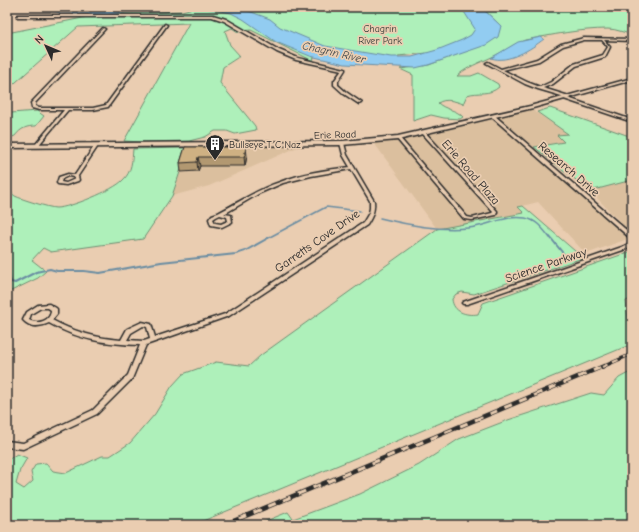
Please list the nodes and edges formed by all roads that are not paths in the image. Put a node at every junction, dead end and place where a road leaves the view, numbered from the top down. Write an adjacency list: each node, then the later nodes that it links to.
1 (18, 16): 12 (street)
2 (166, 25): 13 (street)
3 (104, 29): 13 (street)
4 (602, 39): 5 (street); 7 (street); 9 (street)
5 (632, 40)
6 (486, 63): 7 (street)
7 (500, 70): 9 (street)
8 (632, 79): 11 (street, Erie Road)
9 (539, 88): 10 (street)
10 (548, 91): 11 (street); 11 (street)
11 (565, 98): 14 (street, Erie Road); 15 (street)
12 (360, 103)
13 (67, 109): 20 (street)
14 (493, 116): 16 (street, Erie Road); 25 (street, Research Drive)
15 (632, 121)
16 (423, 132): 17 (street, Erie Road); 17 (street, Erie Road Plaza)
17 (398, 138): 18 (street, Erie Road)
18 (342, 143): 21 (street, Erie Road); 22 (street, Garretts Cove Drive)
19 (7, 146): 20 (street, Erie Road)
20 (36, 146): 21 (street, Erie Road)
21 (96, 146): 23 (street)
22 (351, 168): 24 (street); 29 (street, Garretts Cove Drive)
23 (76, 176)
24 (220, 214)
25 (632, 237)
26 (632, 244): 27 (street, Science Parkway)
27 (465, 303)
28 (49, 320): 28 (street); 30 (street)
29 (152, 340): 30 (street); 31 (street, Garretts Cove Drive)
30 (123, 342): 31 (street)
31 (144, 343): 32 (street)
32 (7, 444)

